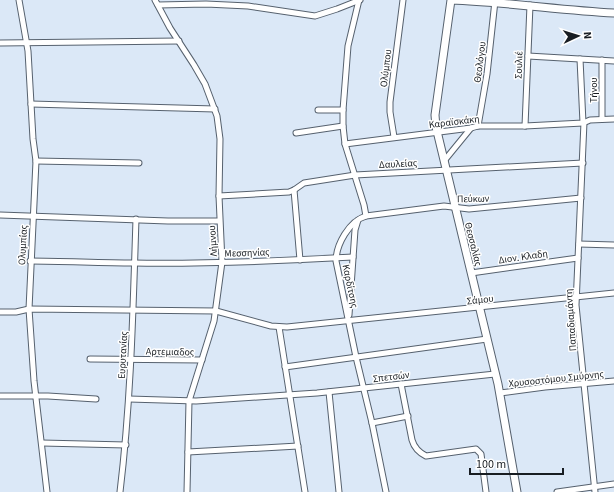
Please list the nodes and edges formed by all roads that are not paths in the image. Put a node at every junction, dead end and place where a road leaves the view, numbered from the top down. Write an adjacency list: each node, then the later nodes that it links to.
1 (19, 0): 11 (street, Ολυμπίας)
2 (359, 0): 7 (street); 20 (street)
3 (403, 0): 30 (street, Ολύμπου)
4 (451, 0): 5 (street); 28 (street, Θεσσαλίας)
5 (495, 1): 8 (street); 25 (street, Θεολόγου)
6 (156, 2): 7 (street); 10 (street, Λήμνου)
7 (206, 2)
8 (530, 5): 9 (street); 13 (street, Σουλιέ)
9 (614, 13)
10 (178, 41): 11 (street); 18 (street, Λήμνου)
11 (27, 42): 12 (street); 17 (street, Ολυμπίας)
12 (0, 44)
13 (528, 56): 14 (street); 26 (street, Σουλιέ)
14 (580, 59): 15 (street); 23 (street, Παπαδιαμάντη)
15 (602, 60): 16 (street); 21 (street, Τήνου)
16 (614, 61)
17 (31, 104): 18 (street); 33 (street, Ολυμπίας)
18 (215, 109): 39 (street, Λήμνου)
19 (318, 110): 20 (street)
20 (343, 110): 24 (street)
21 (602, 119): 22 (street, Καραϊσκάκη); 23 (street, Καραϊσκάκη)
22 (614, 119)
23 (583, 122): 26 (street, Καραϊσκάκη); 35 (street, Παπαδιαμάντη)
24 (343, 126): 29 (street); 31 (street)
25 (478, 126): 26 (street, Καραϊσκάκη); 27 (street, Καραϊσκάκη)
26 (525, 126)
27 (472, 128): 28 (street, Καραϊσκάκη); 32 (street)
28 (437, 132): 30 (street, Καραϊσκάκη); 32 (street, Θεσσαλίας)
29 (296, 133)
30 (394, 137): 31 (street, Καραϊσκάκη)
31 (345, 144): 37 (street)
32 (444, 161): 36 (street, Θεσσαλίας)
33 (36, 162): 34 (street); 43 (street, Ολυμπίας)
34 (139, 162)
35 (583, 163): 36 (street, Δαυλείας); 40 (street, Παπαδιαμάντη)
36 (446, 169): 37 (street, Δαυλείας); 41 (street, Θεσσαλίας)
37 (355, 175): 38 (street, Δαυλείας); 44 (street)
38 (294, 190): 39 (street, Δαυλείας); 53 (street)
39 (219, 196): 47 (street, Λήμνου)
40 (581, 198): 41 (street, Πεύκων); 48 (street, Παπαδιαμάντη)
41 (455, 208): 44 (street, Πεύκων); 57 (street, Θεσσαλίας)
42 (0, 215): 43 (street)
43 (33, 216): 45 (street); 54 (street, Ολυμπίας)
44 (366, 216): 46 (street, Καρδίτσης)
45 (136, 219): 47 (street); 56 (street, Ευρυτανίας)
46 (358, 220): 50 (street); 51 (street, Καρδίτσης)
47 (220, 221): 55 (street, Λήμνου)
48 (579, 244): 49 (street); 52 (street, Παπαδιαμάντη)
49 (614, 245)
50 (353, 257): 51 (street, Μεσσηνίας); 65 (street)
51 (336, 258): 53 (street, Μεσσηνίας); 65 (street, Καρδίτσης)
52 (578, 258): 57 (street, Διον. Κλαδη); 59 (street, Παπαδιαμάντη)
53 (300, 260): 55 (street, Μεσσηνίας)
54 (30, 261): 56 (street, Μεσσηνίας); 61 (street, Ολυμπίας)
55 (222, 262): 56 (street, Μεσσηνίας); 63 (street, Λήμνου)
56 (135, 263): 62 (street, Ευρυτανίας)
57 (471, 273): 60 (street, Θεσσαλίας)
58 (614, 293): 59 (street, Σάμου)
59 (576, 298): 60 (street, Σάμου); 75 (street, Παπαδιαμάντη)
60 (479, 308): 65 (street, Σάμου); 67 (street, Θεσσαλίας)
61 (29, 309): 62 (street); 64 (street); 82 (street, Ολυμπίας)
62 (133, 311): 63 (street); 70 (street, Ευρυτανίας)
63 (216, 311): 66 (street); 71 (street, Λήμνου)
64 (0, 312)
65 (349, 320): 66 (street, Σάμου); 68 (street, Καρδίτσης)
66 (279, 328): 72 (street)
67 (487, 340): 68 (street); 73 (street, Θεσσαλίας)
68 (356, 357): 72 (street); 77 (street, Καρδίτσης)
69 (90, 358): 70 (street, Αρτεμιαδος)
70 (131, 359): 71 (street, Αρτεμιαδος); 84 (street, Ευρυτανίας)
71 (202, 360): 85 (street, Λήμνου)
72 (285, 367): 80 (street)
73 (495, 374): 76 (street, Σπετσών); 79 (street, Θεσσαλίας)
74 (614, 381): 75 (street, Χρυσοστόμου Σμύρνης)
75 (584, 383): 79 (street, Χρυσοστόμου Σμύρνης); 93 (street, Παπαδιαμάντη)
76 (401, 384): 77 (street, Σπετσών); 86 (street)
77 (362, 389): 78 (street, Σπετσών); 87 (street, Καρδίτσης)
78 (329, 392): 80 (street, Σπετσών); 98 (street)
79 (500, 393): 101 (street, Θεσσαλίας)
80 (289, 395): 85 (street, Σπετσών); 90 (street)
81 (0, 396): 82 (street)
82 (36, 396): 83 (street); 88 (street, Ολυμπίας)
83 (96, 399)
84 (129, 399): 85 (street, Σπετσών); 89 (street, Ευρυτανίας)
85 (189, 401): 91 (street, Λήμνου)
86 (408, 416): 87 (street); 100 (street)
87 (372, 423): 99 (street, Καρδίτσης)
88 (42, 443): 89 (street); 94 (street, Ολυμπίας)
89 (126, 445): 95 (street, Ευρυτανίας)
90 (298, 446): 91 (street); 97 (street)
91 (188, 452): 96 (street, Λήμνου)
92 (614, 484): 93 (street)
93 (595, 489): 102 (street)
94 (47, 492)
95 (120, 492)
96 (187, 492)
97 (305, 492)
98 (339, 492)
99 (386, 492)
100 (486, 492)
101 (517, 492)
102 (557, 492)

